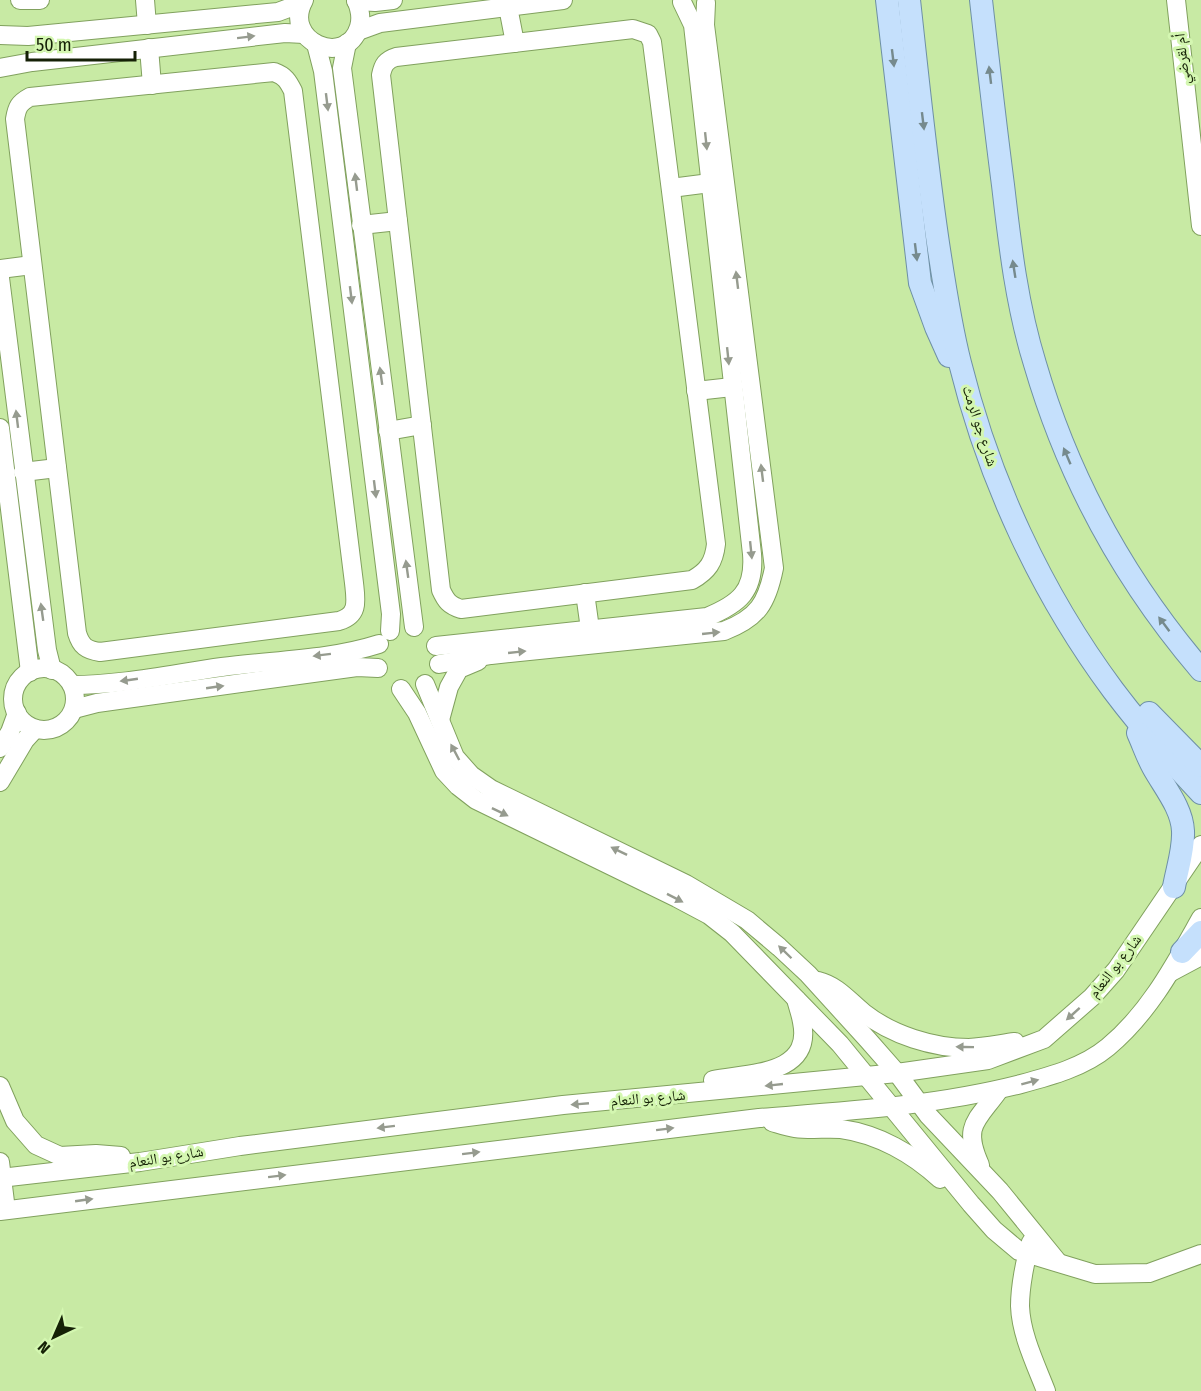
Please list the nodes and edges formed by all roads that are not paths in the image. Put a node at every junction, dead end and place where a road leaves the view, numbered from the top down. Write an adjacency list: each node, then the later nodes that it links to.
1 (20, 0): 2 (street)
2 (40, 0)
3 (145, 0): 15 (street)
4 (356, 0): 5 (street); 17 (street)
5 (393, 0)
6 (563, 0): 14 (street)
7 (886, 0): 35 (main road, one-way to 35)
8 (909, 0): 35 (main road, شارع جو الرمث, one-way to 35)
9 (981, 0): 52 (main road, one-way to 9)
10 (1176, 0): 27 (street, أم لقرضي)
11 (303, 1): 15 (street); 18 (street)
12 (681, 1): 13 (street); 23 (street, one-way to 23)
13 (710, 2): 50 (street, one-way to 13)
14 (508, 7): 17 (street); 19 (street)
15 (147, 25): 16 (street)
16 (0, 35)
17 (352, 37): 18 (street); 26 (street, one-way to 17)
18 (310, 39): 20 (street, one-way to 18); 28 (street, one-way to 28)
19 (515, 43): 24 (street); 25 (street)
20 (149, 48): 21 (street); 22 (street)
21 (0, 68)
22 (152, 85): 29 (street); 30 (street)
23 (710, 183): 24 (street); 33 (street, one-way to 33)
24 (671, 188): 34 (street)
25 (398, 221): 26 (street); 36 (street)
26 (361, 225): 39 (street, one-way to 26)
27 (1201, 226)
28 (342, 228): 29 (street); 38 (street, one-way to 38)
29 (310, 231): 40 (street)
30 (32, 264): 31 (street); 41 (street)
31 (0, 269)
32 (0, 278): 42 (street, one-way to 32)
33 (732, 387): 34 (street); 45 (street, one-way to 45)
34 (696, 391): 43 (street)
35 (971, 403): 48 (main road, شارع جو الرمث)
36 (422, 425): 39 (street); 43 (street)
37 (0, 428): 56 (street)
38 (368, 429): 40 (street); 47 (street, one-way to 47)
39 (388, 430): 44 (street, one-way to 39)
40 (336, 433): 46 (street)
41 (57, 468): 42 (street); 46 (street)
42 (23, 472): 55 (street, one-way to 42)
43 (585, 593): 45 (street)
44 (414, 627): 47 (street); 49 (street)
45 (590, 629): 49 (street)
46 (217, 637): 53 (street)
47 (385, 638): 53 (street, one-way to 53); 54 (street)
48 (1082, 645): 60 (main road, شارع جو الرمث); 66 (main road)
49 (436, 646): 51 (street)
50 (491, 655): 51 (street); 63 (street)
51 (438, 664): 57 (street)
52 (1198, 665)
53 (223, 667): 58 (street, one-way to 58)
54 (378, 668): 59 (street); 61 (street, one-way to 54)
55 (52, 670): 56 (street); 58 (street)
56 (30, 672): 62 (street)
57 (425, 684): 59 (street); 63 (street)
58 (72, 685): 61 (street)
59 (402, 688): 75 (street, one-way to 75)
60 (1124, 705): 68 (main road, شارع جو الرمث); 70 (main road)
61 (74, 709): 64 (street)
62 (17, 713): 64 (street); 65 (street)
63 (440, 720): 74 (street, one-way to 63)
64 (35, 729): 67 (street)
65 (0, 748)
66 (1201, 766)
67 (0, 782)
68 (1201, 793)
69 (1201, 844): 70 (street, شارع بو النعام)
70 (1174, 887): 76 (street, شارع بو النعام, one-way to 76)
71 (1201, 918): 73 (street, شارع بو النعام)
72 (1201, 932): 73 (main road)
73 (1191, 954): 80 (street, شارع بو النعام, one-way to 73)
74 (814, 981): 76 (street, one-way to 74); 77 (street)
75 (795, 998): 78 (street); 81 (street)
76 (1044, 1039): 77 (street, شارع بو النعام)
77 (897, 1073): 78 (street, شارع بو النعام); 82 (street)
78 (868, 1076): 81 (street, شارع بو النعام, one-way to 81); 83 (street)
79 (0, 1086): 85 (street)
80 (999, 1090): 82 (street, شارع بو النعام); 87 (street)
81 (690, 1094): 85 (street, شارع بو النعام, one-way to 85)
82 (919, 1103): 83 (street, شارع بو النعام); 87 (street)
83 (891, 1106): 84 (street, شارع بو النعام); 88 (street)
84 (759, 1118): 88 (street); 89 (street, شارع بو النعام, one-way to 84)
85 (140, 1162): 86 (street, شارع بو النعام)
86 (1, 1172): 89 (street)
87 (983, 1172): 90 (street)
88 (971, 1204): 91 (street)
89 (3, 1210)
90 (1034, 1232): 91 (street); 93 (street)
91 (1027, 1254): 93 (street); 94 (street)
92 (1201, 1254): 93 (street)
93 (1057, 1261)
94 (1046, 1391)

